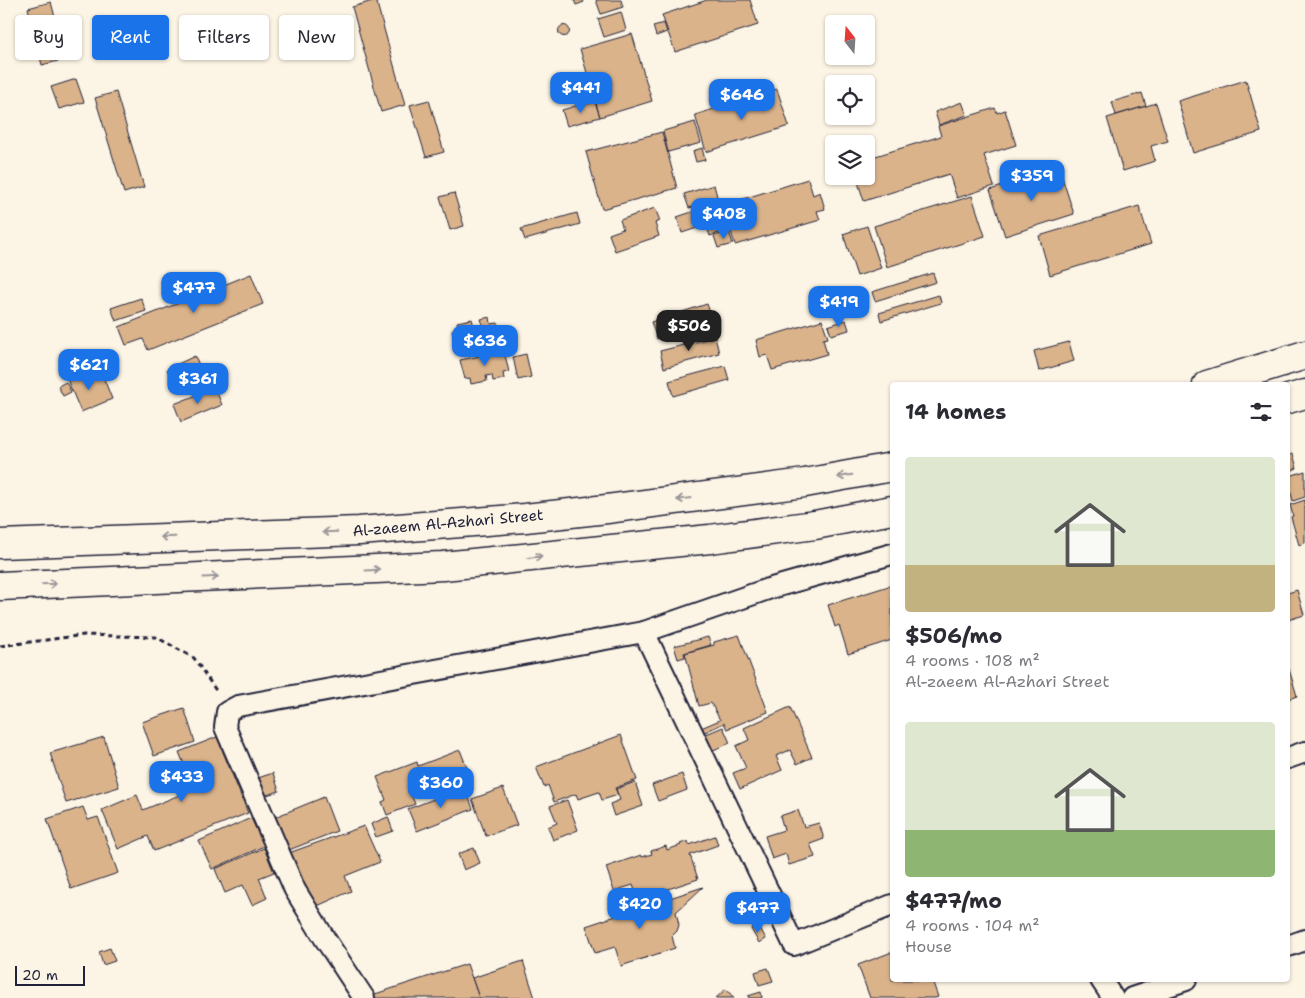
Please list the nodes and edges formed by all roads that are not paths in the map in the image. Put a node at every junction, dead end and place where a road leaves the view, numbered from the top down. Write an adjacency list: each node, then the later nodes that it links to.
1 (1305, 355): 2 (main road)
2 (1218, 382)
3 (1305, 394): 4 (main road)
4 (1290, 399)
5 (890, 467): 7 (main road, Al-zaeem Al-Azhari Street, one-way to 7)
6 (890, 510): 9 (main road, one-way to 6)
7 (0, 544)
8 (890, 555): 10 (street)
9 (0, 586)
10 (644, 632): 13 (street); 18 (street)
11 (1305, 752): 12 (street)
12 (1290, 757)
13 (890, 906)
14 (1305, 940): 15 (street)
15 (1290, 945)
16 (1102, 982): 19 (street)
17 (1180, 982): 20 (street)
18 (364, 998)
19 (1113, 998)
20 (1132, 998)

